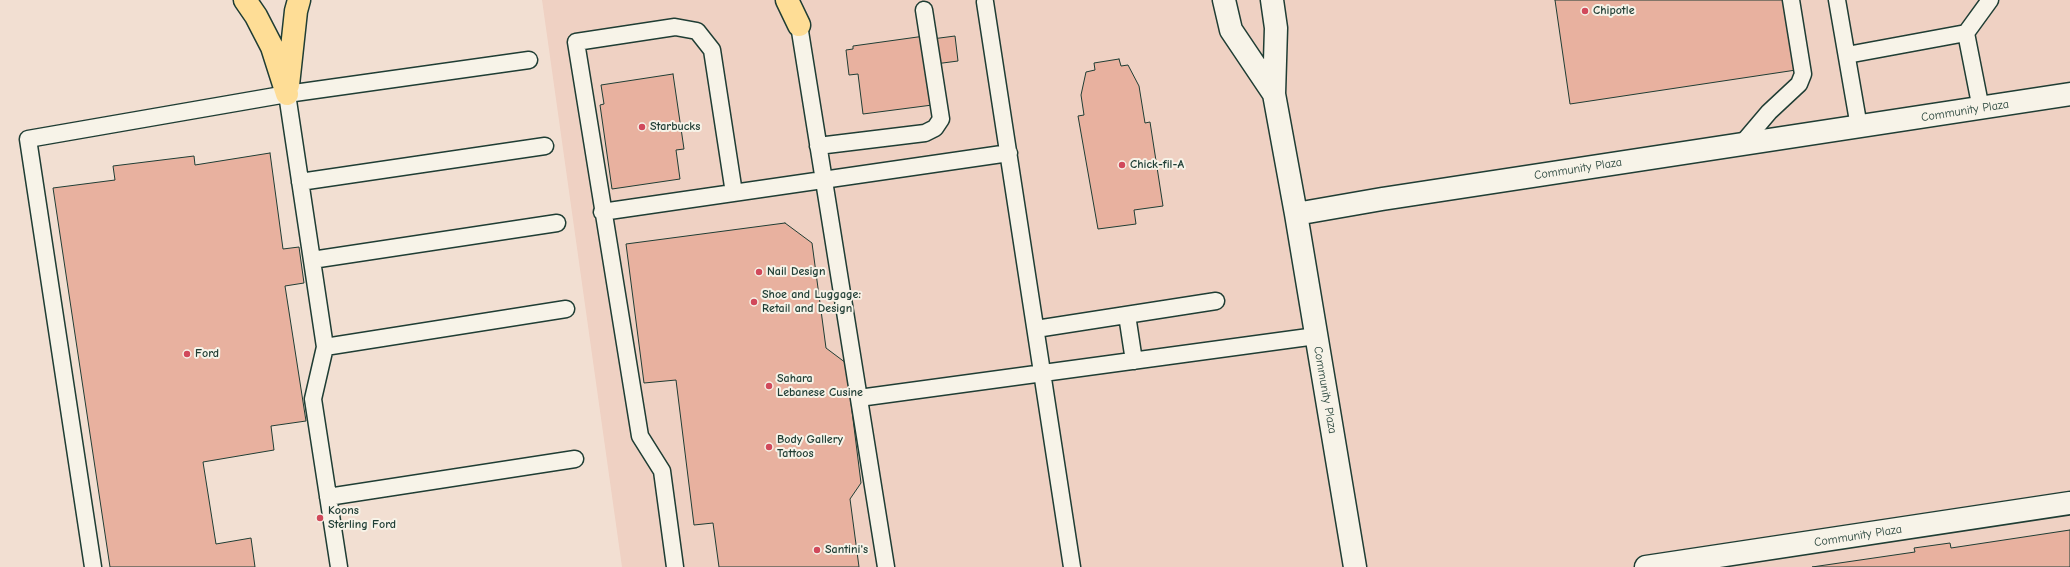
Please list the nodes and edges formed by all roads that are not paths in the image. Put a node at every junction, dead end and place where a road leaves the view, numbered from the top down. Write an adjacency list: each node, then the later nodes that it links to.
1 (245, 0): 15 (highway)
2 (299, 0): 15 (highway)
3 (787, 0): 11 (highway)
4 (1224, 0): 16 (street, Community Plaza)
5 (1272, 0): 16 (street, Community Plaza)
6 (1791, 0): 20 (lane)
7 (1838, 0): 13 (lane)
8 (1990, 0): 12 (lane)
9 (985, 2): 23 (lane)
10 (924, 10): 22 (lane)
11 (799, 25): 22 (lane)
12 (1966, 33): 13 (lane); 18 (lane)
13 (1847, 55): 19 (lane)
14 (529, 60): 15 (lane)
15 (287, 94): 25 (lane); 43 (lane)
16 (1274, 94): 28 (street, Community Plaza)
17 (2070, 94): 18 (street, Community Plaza)
18 (1981, 109): 19 (street, Community Plaza)
19 (1859, 127): 20 (street, Community Plaza)
20 (1741, 145): 28 (street, Community Plaza)
21 (545, 146): 25 (lane)
22 (818, 146): 24 (lane)
23 (1009, 153): 24 (lane); 34 (lane)
24 (824, 180): 26 (lane); 39 (lane)
25 (300, 182): 30 (lane)
26 (734, 193): 27 (lane); 27 (lane)
27 (602, 212): 45 (lane)
28 (1296, 214): 35 (street, Community Plaza)
29 (557, 223): 30 (lane)
30 (312, 260): 36 (lane)
31 (1216, 301): 33 (lane)
32 (566, 309): 36 (lane)
33 (1127, 315): 34 (lane); 37 (lane)
34 (1036, 329): 38 (lane)
35 (1316, 336): 37 (lane); 48 (street, Community Plaza)
36 (325, 347): 41 (lane)
37 (1134, 361): 38 (lane)
38 (1043, 374): 39 (lane); 47 (lane)
39 (859, 398): 46 (lane)
40 (575, 458): 41 (lane)
41 (328, 497): 44 (lane)
42 (2070, 503): 49 (street, Community Plaza)
43 (93, 567)
44 (339, 567)
45 (675, 567)
46 (886, 567)
47 (1072, 567)
48 (1355, 567)
49 (1646, 567)

